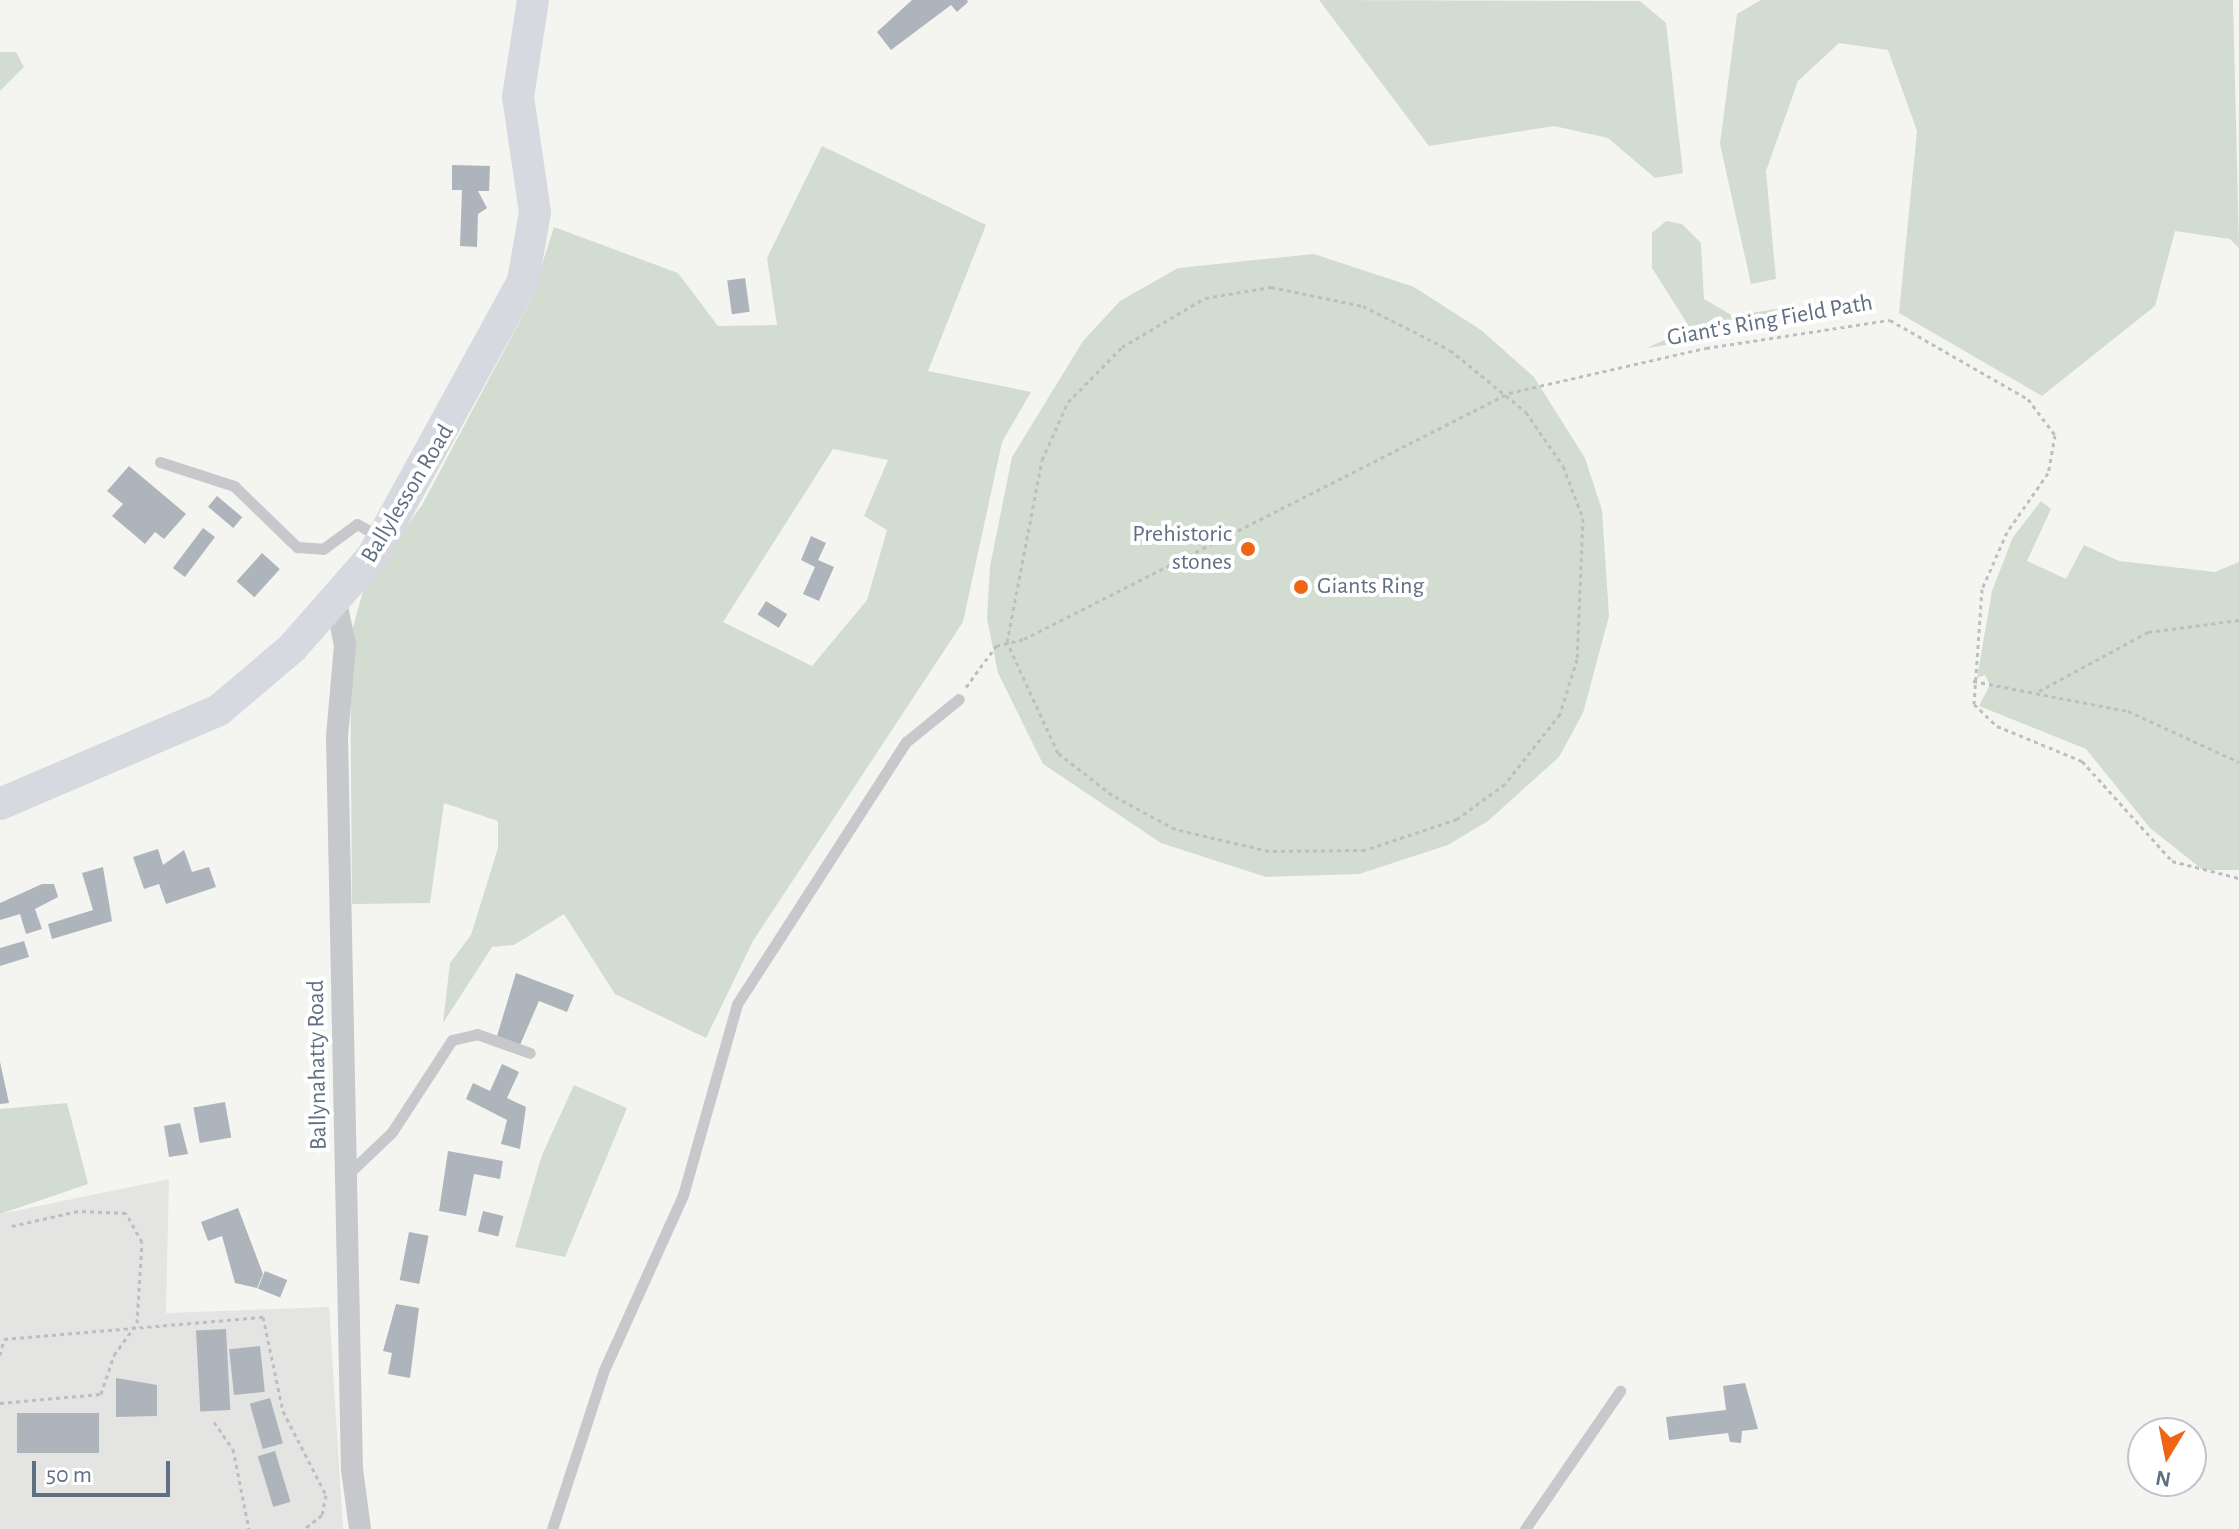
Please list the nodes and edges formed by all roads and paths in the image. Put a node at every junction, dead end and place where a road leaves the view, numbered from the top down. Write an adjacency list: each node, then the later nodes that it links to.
1 (533, 0): 4 (main road, Ballylesson Road)
2 (1509, 393): 7 (path, Giant's Ring Field Path); 7 (path); 7 (path); 8 (path, Giant's Ring Field Path)
3 (160, 462): 4 (lane)
4 (384, 539): 5 (main road, Ballylesson Road)
5 (336, 602): 12 (main road, Ballylesson Road); 15 (street, Ballynahatty Road)
6 (2239, 620): 9 (path)
7 (1007, 642): 10 (path, Giant's Ring Field Path)
8 (1973, 681): 9 (path); 13 (path, Giant's Ring Field Path)
9 (2037, 692): 11 (path)
10 (959, 699): 25 (lane)
11 (2239, 762)
12 (0, 804)
13 (2239, 878)
14 (530, 1053): 15 (lane)
15 (347, 1176): 24 (street, Ballynahatty Road)
16 (12, 1226): 17 (path)
17 (137, 1323): 18 (path); 20 (path); 23 (path)
18 (0, 1355)
19 (1620, 1391): 26 (lane)
20 (0, 1403)
21 (214, 1422): 22 (path)
22 (249, 1529)
23 (304, 1529)
24 (360, 1529)
25 (552, 1529)
26 (1525, 1529)

